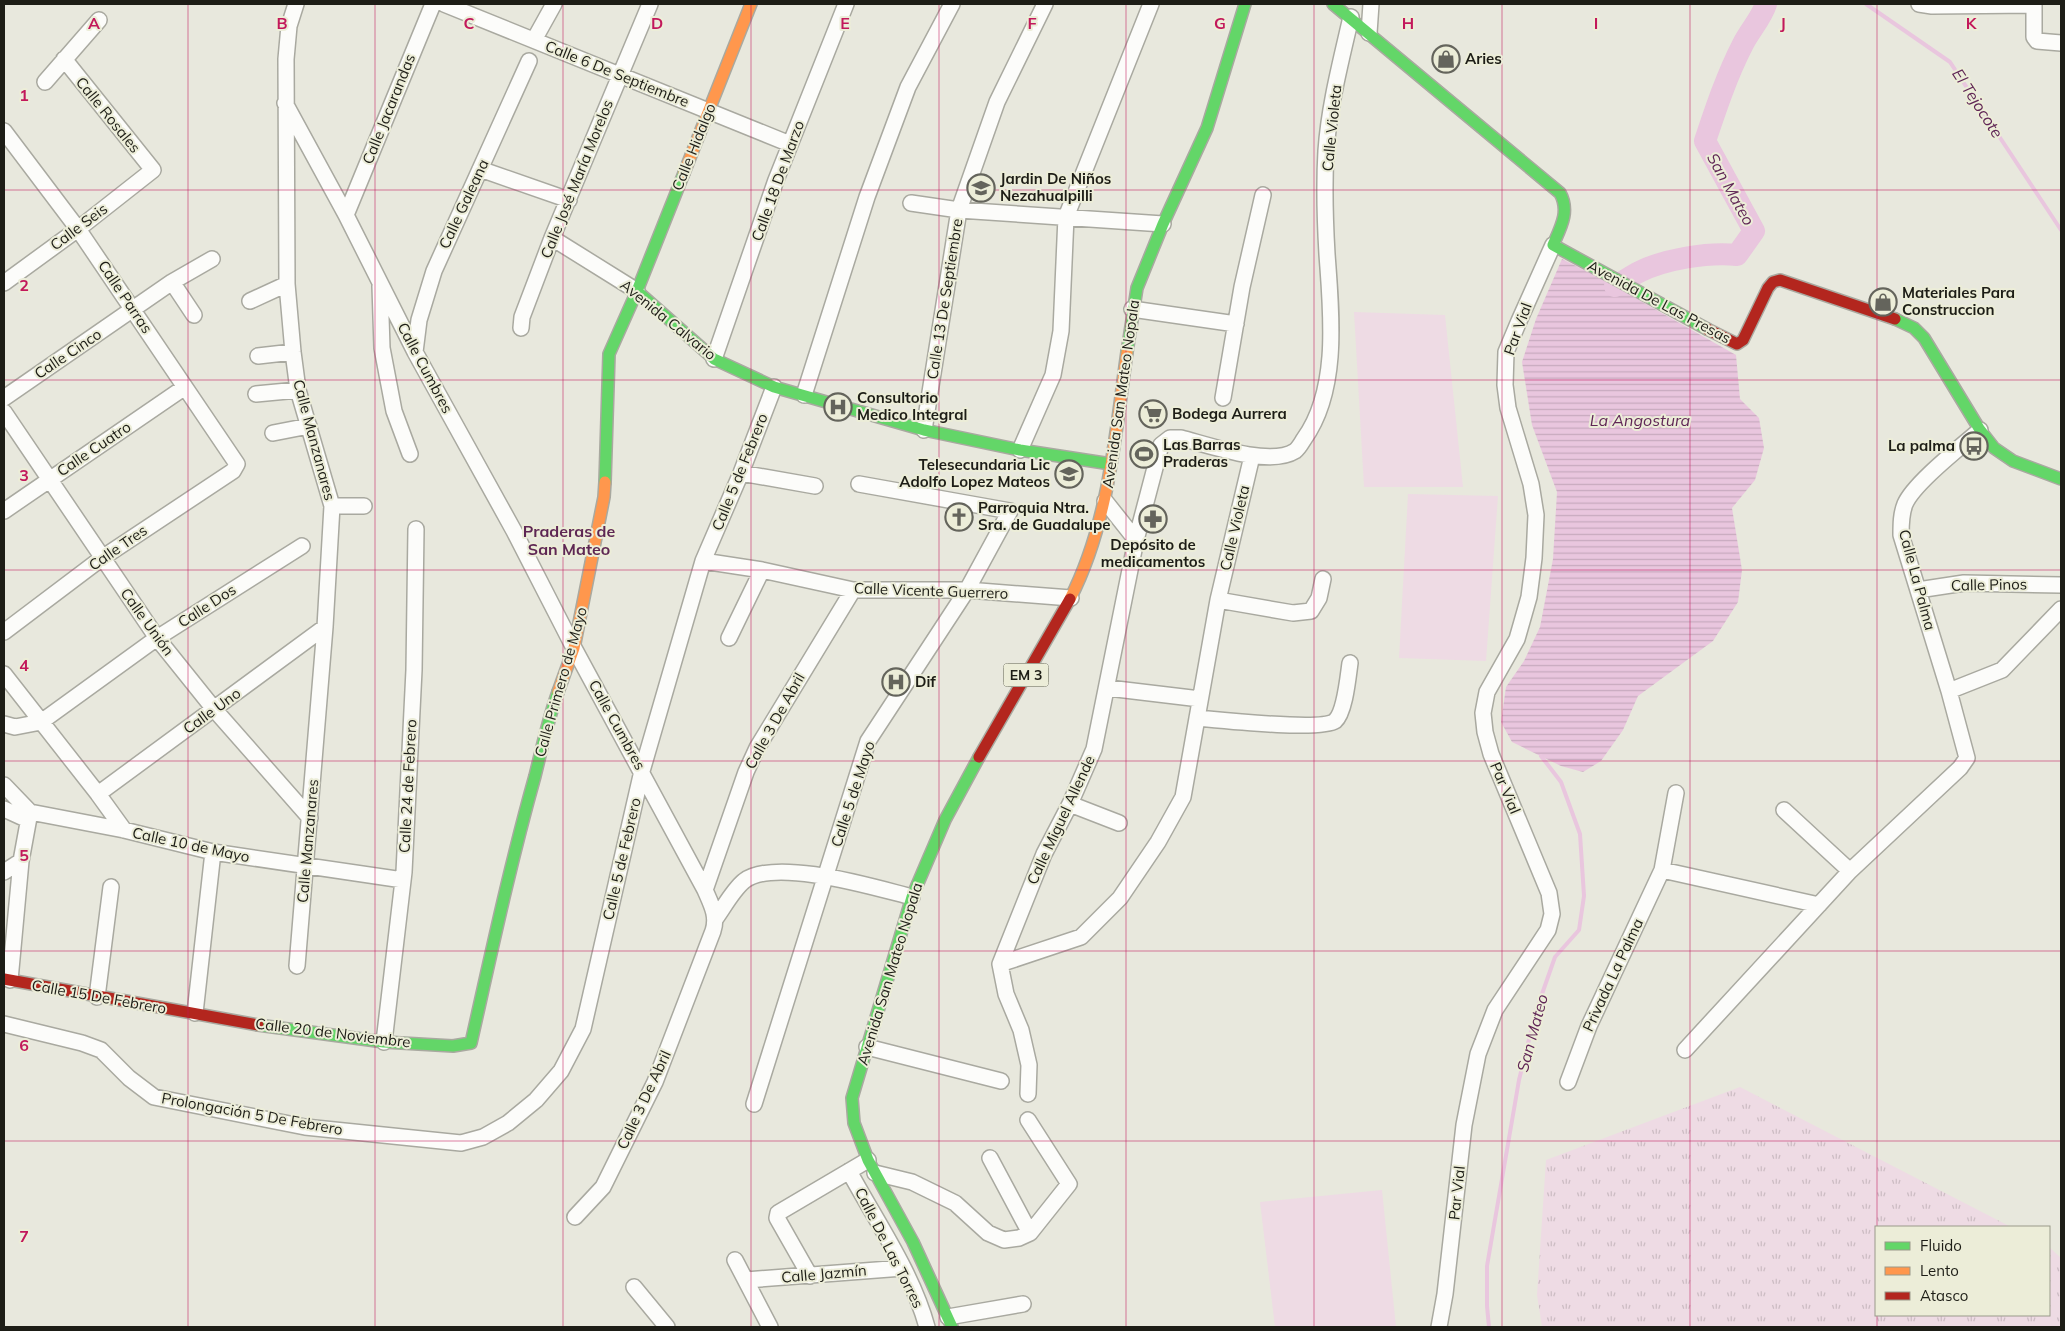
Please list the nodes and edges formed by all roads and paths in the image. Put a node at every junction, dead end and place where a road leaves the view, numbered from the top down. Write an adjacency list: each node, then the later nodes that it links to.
1 (296, 4): 25 (street, Calle Manzanares)
2 (433, 4): 35 (street, Calle Jacarandas)
3 (444, 4): 19 (street, Calle 6 De Septiembre)
4 (554, 4): 19 (street)
5 (650, 4): 23 (street, Calle José María Morelos)
6 (751, 4): 26 (main road, Calle Hidalgo)
7 (846, 4): 28 (street, Calle 18 De Marzo)
8 (952, 4): 61 (street)
9 (1045, 4): 34 (street, Calle 13 De Septiembre)
10 (1151, 4): 36 (street)
11 (1245, 4): 37 (main road, Avenida San Mateo Nopala / EM 3)
12 (1334, 4): 16 (main road)
13 (1371, 4): 18 (street)
14 (1920, 4): 15 (street)
15 (2034, 4): 20 (street)
16 (1351, 17): 18 (main road); 71 (street, Calle Violeta)
17 (99, 20): 21 (street)
18 (1369, 32): 40 (main road)
19 (534, 40): 23 (street, Calle 6 De Septiembre)
20 (2061, 43)
21 (64, 59): 24 (street); 30 (street, Calle Rosales)
22 (529, 61): 29 (street, Calle Galeana)
23 (620, 74): 26 (street, Calle 6 De Septiembre); 32 (street, Calle José María Morelos)
24 (45, 82)
25 (286, 103): 35 (street, Calle Cumbres); 45 (street, Calle Manzanares)
26 (708, 111): 28 (street, Calle 6 De Septiembre); 46 (main road, Calle Hidalgo)
27 (4, 131): 38 (street, Calle Parras)
28 (790, 144): 56 (street, Calle 18 De Marzo)
29 (480, 169): 32 (street); 54 (street, Calle Galeana)
30 (153, 170): 38 (street, Calle Seis)
31 (1263, 195): 51 (street)
32 (568, 200): 39 (street, Calle José María Morelos)
33 (911, 203): 34 (street)
34 (960, 210): 36 (street); 66 (street, Calle 13 De Septiembre)
35 (346, 215): 43 (street, Calle Cumbres)
36 (1066, 217): 37 (street); 69 (street)
37 (1163, 224): 48 (main road, Avenida San Mateo Nopala / EM 3)
38 (78, 229): 44 (street, Calle Seis); 49 (street, Calle Parras)
39 (552, 238): 46 (street, Avenida Calvario); 52 (street, Calle José María Morelos)
40 (1554, 246): 67 (main road, Avenida De Las Presas); 166 (street, Par Vial)
41 (212, 259): 42 (street, Calle Cinco)
42 (172, 282): 49 (street, Calle Cinco); 50 (street)
43 (380, 282): 54 (street, Calle Cumbres); 70 (street)
44 (4, 283)
45 (287, 284): 47 (street); 53 (street, Calle Manzanares)
46 (637, 291): 56 (main road, Avenida Calvario); 101 (main road, Calle Primero de Mayo)
47 (250, 301)
48 (1132, 309): 51 (street); 72 (main road, Avenida San Mateo Nopala / EM 3)
49 (133, 310): 57 (street, Calle Parras); 62 (street, Calle Cinco)
50 (194, 315)
51 (1236, 324): 63 (street)
52 (521, 328)
53 (293, 352): 55 (street); 59 (street, Calle Manzanares)
54 (415, 352): 101 (street, Calle Cumbres)
55 (258, 356)
56 (714, 359): 58 (main road, Avenida Calvario)
57 (185, 387): 73 (street, Calle Parras); 76 (street, Calle Cuatro)
58 (774, 387): 61 (main road, Avenida Calvario); 74 (street, Calle 5 de Febrero)
59 (298, 390): 60 (street); 65 (street, Calle Manzanares)
60 (256, 394)
61 (804, 396): 66 (main road, Avenida Calvario)
62 (4, 398)
63 (1223, 398)
64 (4, 412): 76 (street, Calle Unión)
65 (309, 426): 68 (street); 80 (street, Calle Manzanares)
66 (924, 430): 69 (main road, Avenida Calvario)
67 (1980, 430): 75 (main road, Avenida De Las Presas); 93 (street, Calle La Palma)
68 (273, 433)
69 (1020, 450): 72 (main road, Avenida Calvario)
70 (410, 454)
71 (1252, 456): 84 (street, Calle Miguel Allende); 95 (street, Calle Violeta)
72 (1111, 464): 79 (main road, Avenida San Mateo Nopala / EM 3)
73 (236, 468): 86 (street, Calle Tres)
74 (741, 473): 78 (street); 87 (street, Calle 5 de Febrero)
75 (2061, 478)
76 (49, 479): 82 (street, Calle Cuatro); 86 (street, Calle Unión)
77 (859, 484): 92 (street, Calle 5 de Mayo)
78 (815, 486)
79 (1106, 501): 84 (street); 94 (main road, Avenida San Mateo Nopala / EM 3)
80 (332, 506): 81 (street); 97 (street, Calle Manzanares)
81 (364, 506)
82 (4, 512)
83 (416, 529): 129 (street, Calle 24 de Febrero)
84 (1136, 540): 104 (street, Calle Miguel Allende)
85 (302, 546): 99 (street, Calle Dos)
86 (102, 558): 98 (street, Calle Tres); 99 (street, Calle Unión)
87 (703, 561): 88 (street, Calle Vicente Guerrero); 111 (street, Calle 5 de Febrero)
88 (762, 570): 91 (street, Calle Vicente Guerrero); 100 (street)
89 (1323, 579): 95 (street)
90 (2061, 585): 93 (street, Calle Pinos)
91 (853, 590): 92 (street, Calle Vicente Guerrero); 131 (street, Calle 3 De Abril)
92 (967, 590): 94 (street, Calle Vicente Guerrero); 128 (street, Calle 5 de Mayo)
93 (1918, 590): 105 (street, Calle La Palma)
94 (1071, 598): 132 (main road, Avenida San Mateo Nopala / EM 3)
95 (1218, 600): 106 (street, Calle Violeta)
96 (2061, 609): 105 (street)
97 (325, 627): 107 (street, Calle Uno); 119 (street, Calle Manzanares)
98 (4, 632)
99 (157, 638): 107 (street, Calle Unión); 109 (street, Calle Dos)
100 (729, 638)
101 (574, 648): 111 (street, Calle Cumbres); 142 (main road, Calle Primero de Mayo)
102 (1350, 662): 108 (street)
103 (4, 674): 109 (street)
104 (1108, 688): 106 (street); 115 (street, Calle Miguel Allende)
105 (1949, 691): 126 (street, Calle La Palma)
106 (1200, 699): 108 (street, Calle Violeta)
107 (214, 709): 114 (street, Calle Uno); 119 (street, Calle Unión)
108 (1197, 718): 135 (street, Calle Violeta)
109 (41, 722): 110 (street); 114 (street)
110 (4, 724)
111 (642, 771): 131 (street, Calle Cumbres); 150 (street, Calle 5 de Febrero)
112 (4, 785): 118 (street)
113 (1676, 793): 125 (street, Privada La Palma)
114 (98, 794): 121 (street)
115 (1070, 804): 120 (street); 135 (street, Calle Miguel Allende)
116 (4, 810): 118 (street, Calle 10 de Mayo)
117 (1784, 810): 126 (street)
118 (29, 816): 121 (street, Calle 10 de Mayo); 123 (street)
119 (310, 818): 124 (street, Calle Manzanares)
120 (1118, 823)
121 (124, 830): 122 (street, Calle 10 de Mayo)
122 (213, 852): 124 (street, Calle 10 de Mayo); 139 (street)
123 (21, 861): 127 (street); 137 (street)
124 (306, 866): 129 (street, Calle 10 de Mayo); 136 (street, Calle Manzanares)
125 (1662, 870): 133 (street); 146 (street, Privada La Palma)
126 (1850, 871): 133 (street)
127 (4, 872)
128 (826, 875): 132 (street); 134 (street); 148 (street, Calle 5 de Mayo)
129 (402, 880): 141 (street, Calle 24 de Febrero)
130 (110, 887): 138 (street)
131 (705, 890): 134 (street, Calle Cumbres)
132 (912, 897): 143 (main road, Avenida San Mateo Nopala / EM 3)
133 (1819, 905): 144 (street)
134 (716, 918): 154 (street, Calle 3 De Abril)
135 (1000, 964): 147 (street)
136 (297, 966)
137 (7, 980): 138 (main road, Calle 15 De Febrero)
138 (97, 998): 139 (main road, Calle 15 De Febrero)
139 (195, 1013): 141 (main road, Calle 20 de Noviembre)
140 (4, 1024): 150 (street, Prolongación 5 De Febrero)
141 (384, 1042): 142 (main road, Calle 20 de Noviembre)
142 (472, 1043)
143 (867, 1047): 145 (street); 152 (main road, Avenida San Mateo Nopala / EM 3)
144 (1685, 1050)
145 (1001, 1081)
146 (1568, 1082)
147 (1028, 1094)
148 (754, 1104)
149 (1028, 1120): 155 (street)
150 (461, 1143)
151 (990, 1158): 155 (street)
152 (872, 1167): 153 (street); 155 (street); 162 (main road, Avenida San Mateo Nopala / EM 3)
153 (848, 1170): 157 (street, Calle De Las Torres); 158 (street)
154 (576, 1217)
155 (1030, 1233)
156 (734, 1260): 159 (street)
157 (903, 1268): 158 (street, Calle Jazmín); 165 (street, Calle De Las Torres)
158 (810, 1276): 159 (street, Calle Jazmín)
159 (746, 1280): 164 (street)
160 (634, 1286): 163 (street)
161 (1023, 1304): 162 (street)
162 (950, 1322)
163 (667, 1327)
164 (770, 1327)
165 (927, 1327)
166 (1439, 1327)

